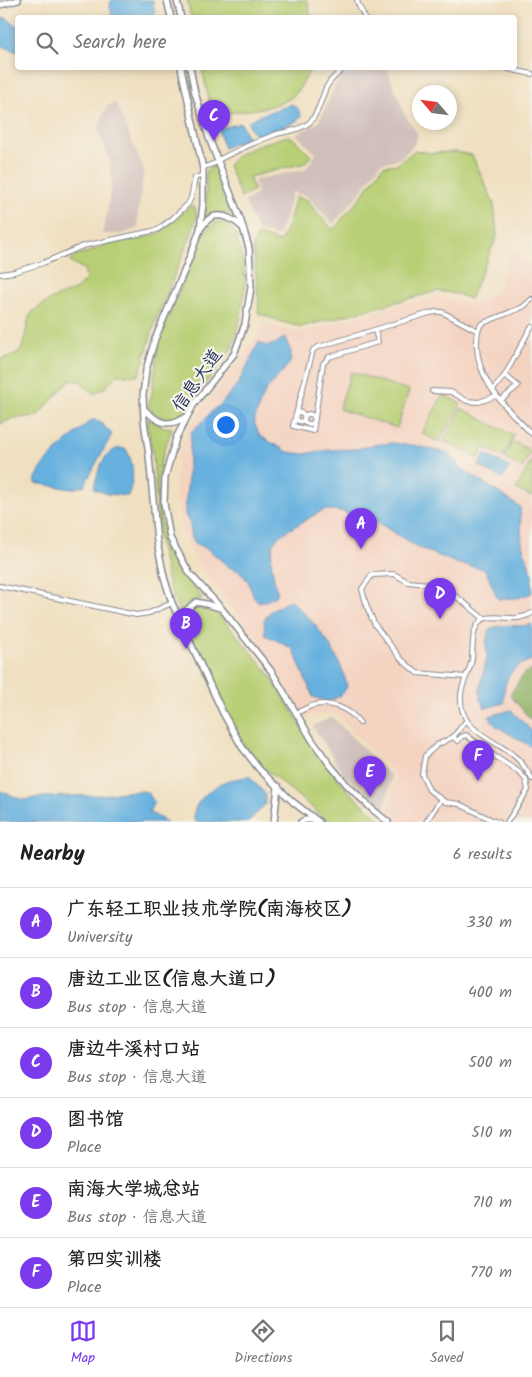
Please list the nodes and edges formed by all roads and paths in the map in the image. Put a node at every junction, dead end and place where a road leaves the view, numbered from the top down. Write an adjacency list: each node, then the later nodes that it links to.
1 (18, 0): 5 (main road)
2 (167, 0): 6 (main road)
3 (177, 0): 7 (main road)
4 (357, 0): 8 (street)
5 (0, 5)
6 (170, 15)
7 (180, 15)
8 (364, 15)
9 (181, 70): 15 (main road, 信息大道)
10 (190, 70): 14 (main road, 信息大道)
11 (342, 70): 14 (street)
12 (513, 70): 13 (street)
13 (532, 74)
14 (218, 161): 15 (street); 17 (main road, 信息大道)
15 (202, 168): 16 (main road, 信息大道)
16 (203, 175): 18 (main road, 信息大道); 19 (street)
17 (243, 228): 18 (main road); 30 (main road, 信息大道)
18 (200, 230): 29 (main road, 信息大道)
19 (0, 274)
20 (532, 299): 23 (street)
21 (532, 328): 24 (street)
22 (375, 330): 23 (street); 31 (street); 33 (street)
23 (478, 332): 26 (street)
24 (505, 375): 26 (street); 28 (street)
25 (432, 390): 27 (street)
26 (493, 390): 27 (street)
27 (496, 396): 28 (street)
28 (500, 400): 34 (street)
29 (144, 409): 30 (main road); 36 (main road, 信息大道)
30 (188, 416): 37 (main road, 信息大道)
31 (295, 416): 32 (street); 33 (street)
32 (304, 418): 33 (street); 33 (street)
33 (314, 420)
34 (532, 434)
35 (0, 586): 36 (street)
36 (172, 603): 40 (main road, 信息大道)
37 (222, 609): 40 (main road); 42 (main road, 信息大道)
38 (532, 613): 39 (street)
39 (484, 619): 41 (street); 41 (street)
40 (182, 626): 47 (main road, 信息大道)
41 (466, 677): 43 (street)
42 (296, 713): 44 (street); 52 (main road, 信息大道)
43 (466, 721): 45 (street); 46 (street)
44 (360, 723)
45 (453, 737): 48 (street); 55 (street)
46 (532, 779)
47 (278, 786): 49 (main road, 信息大道); 50 (main road)
48 (441, 799): 53 (street); 54 (street)
49 (318, 821): 51 (main road)
50 (274, 822)
51 (302, 822)
52 (388, 822)
53 (426, 822)
54 (499, 822)
55 (507, 822)

